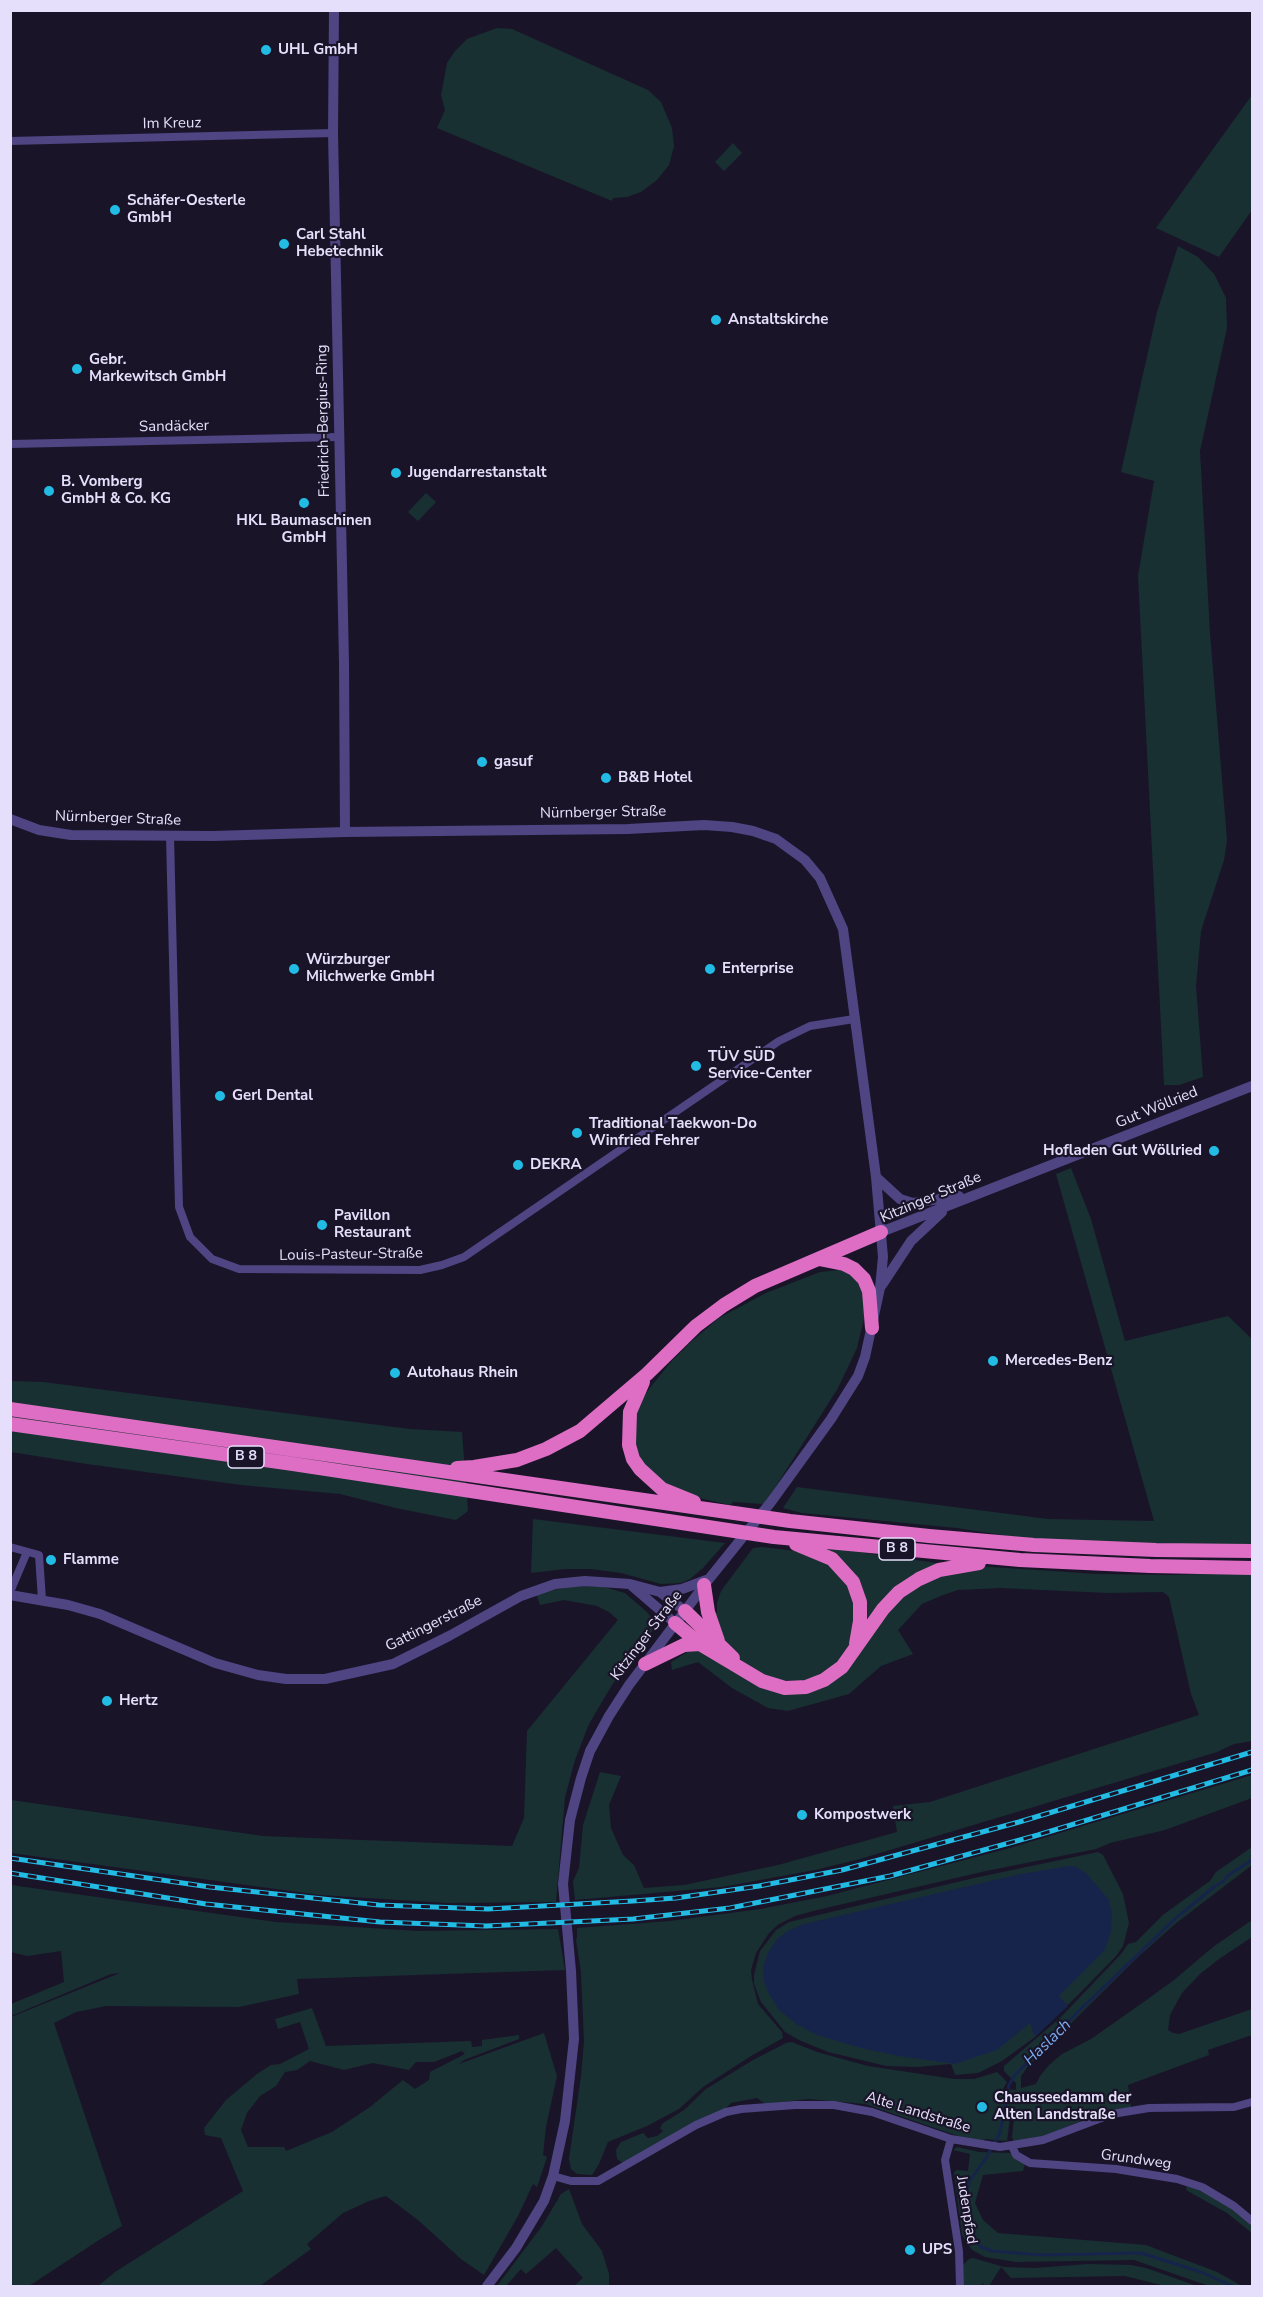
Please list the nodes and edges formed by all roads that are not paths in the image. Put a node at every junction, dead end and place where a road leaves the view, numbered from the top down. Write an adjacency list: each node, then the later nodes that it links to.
1 (334, 10): 2 (street, Friedrich-Bergius-Ring)
2 (333, 133): 3 (street, Im Kreuz); 4 (street, Friedrich-Bergius-Ring)
3 (10, 141)
4 (339, 437): 5 (street, Sandäcker); 7 (street, Friedrich-Bergius-Ring)
5 (10, 444)
6 (10, 819): 8 (street, Nürnberger Straße)
7 (345, 832): 8 (street, Nürnberger Straße); 9 (street, Nürnberger Straße)
8 (170, 836): 9 (street, Louis-Pasteur-Straße)
9 (854, 1019): 12 (street, Nürnberger Straße)
10 (1252, 1086): 11 (street, Gut Wöllried)
11 (1072, 1158): 13 (street, Kitzinger Straße)
12 (876, 1177): 13 (street); 15 (street, Nürnberger Straße)
13 (983, 1192): 14 (street, Kitzinger Straße)
14 (948, 1206): 15 (street, Kitzinger Straße); 17 (street)
15 (881, 1232): 16 (highway); 17 (street, Kitzinger Straße)
16 (819, 1259): 18 (highway); 19 (highway)
17 (880, 1288): 18 (street, Kitzinger Straße)
18 (872, 1328): 30 (street, Kitzinger Straße)
19 (647, 1374): 22 (highway); 23 (highway)
20 (10, 1410): 22 (highway, B 8)
21 (10, 1424): 24 (highway, B 8)
22 (419, 1468): 23 (highway, B 8)
23 (724, 1513): 26 (highway, B 8)
24 (774, 1537): 28 (highway, B 8); 39 (highway)
25 (10, 1547): 27 (street)
26 (1252, 1551)
27 (27, 1552): 33 (street); 34 (street)
28 (1020, 1560): 29 (highway, B 8); 39 (highway)
29 (1252, 1568)
30 (707, 1582): 32 (street); 35 (street, Kitzinger Straße); 37 (highway)
31 (630, 1584): 32 (street, Gattingerstraße); 34 (street, Gattingerstraße); 36 (street)
32 (660, 1592): 35 (street, Gattingerstraße)
33 (10, 1594): 34 (street, Gattingerstraße)
34 (42, 1600)
35 (685, 1611): 36 (street, Kitzinger Straße); 37 (highway)
36 (675, 1623): 38 (highway); 40 (street, Kitzinger Straße)
37 (718, 1643): 41 (highway)
38 (700, 1644): 40 (highway); 41 (highway)
39 (854, 1651): 41 (highway)
40 (645, 1664): 45 (street, Kitzinger Straße)
41 (745, 1671)
42 (1252, 2103): 44 (street, Alte Landstraße)
43 (951, 2139): 44 (street, Alte Landstraße); 45 (street, Alte Landstraße); 48 (street, Judenpfad)
44 (1012, 2146): 46 (street, Grundweg)
45 (553, 2176): 47 (street, Kitzinger Straße)
46 (1252, 2221)
47 (488, 2286)
48 (960, 2286)

